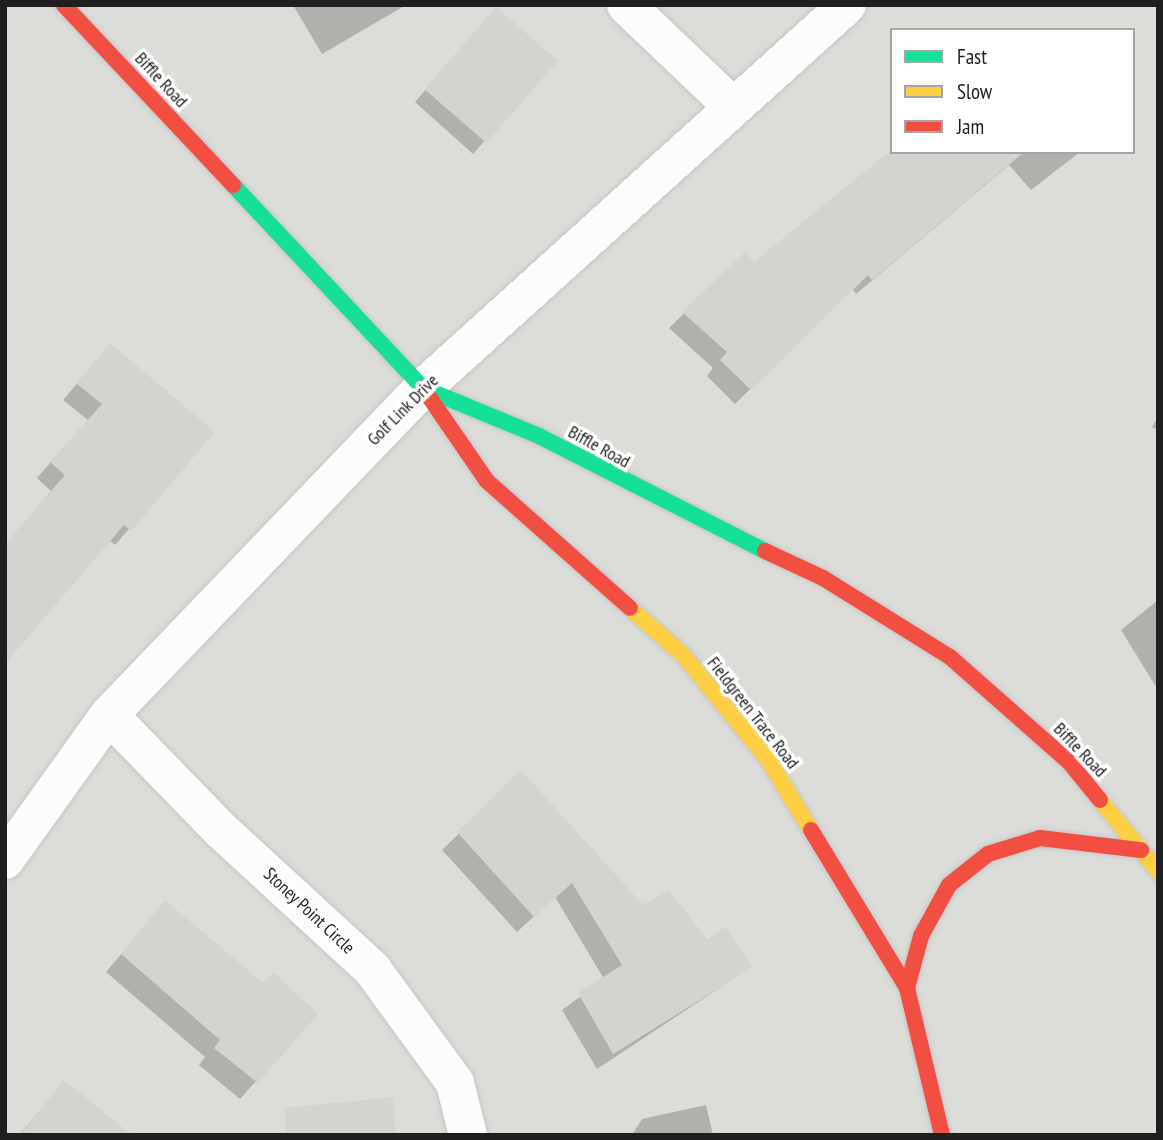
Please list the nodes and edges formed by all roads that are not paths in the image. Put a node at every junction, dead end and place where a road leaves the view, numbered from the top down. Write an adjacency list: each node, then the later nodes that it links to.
1 (64, 5): 5 (street, Biffle Road)
2 (626, 5): 4 (street)
3 (847, 5): 4 (street, Golf Link Drive)
4 (732, 106): 5 (street, Golf Link Drive)
5 (423, 388): 6 (street, Golf Link Drive); 7 (street, Biffle Road); 10 (street, Fieldgreen Trace Road)
6 (109, 715): 8 (street, Golf Link Drive); 11 (street, Stoney Point Circle)
7 (1141, 850): 9 (street, Biffle Road); 10 (street)
8 (5, 860)
9 (1158, 871)
10 (907, 988): 12 (street, Fieldgreen Trace Road)
11 (468, 1135)
12 (942, 1135)

